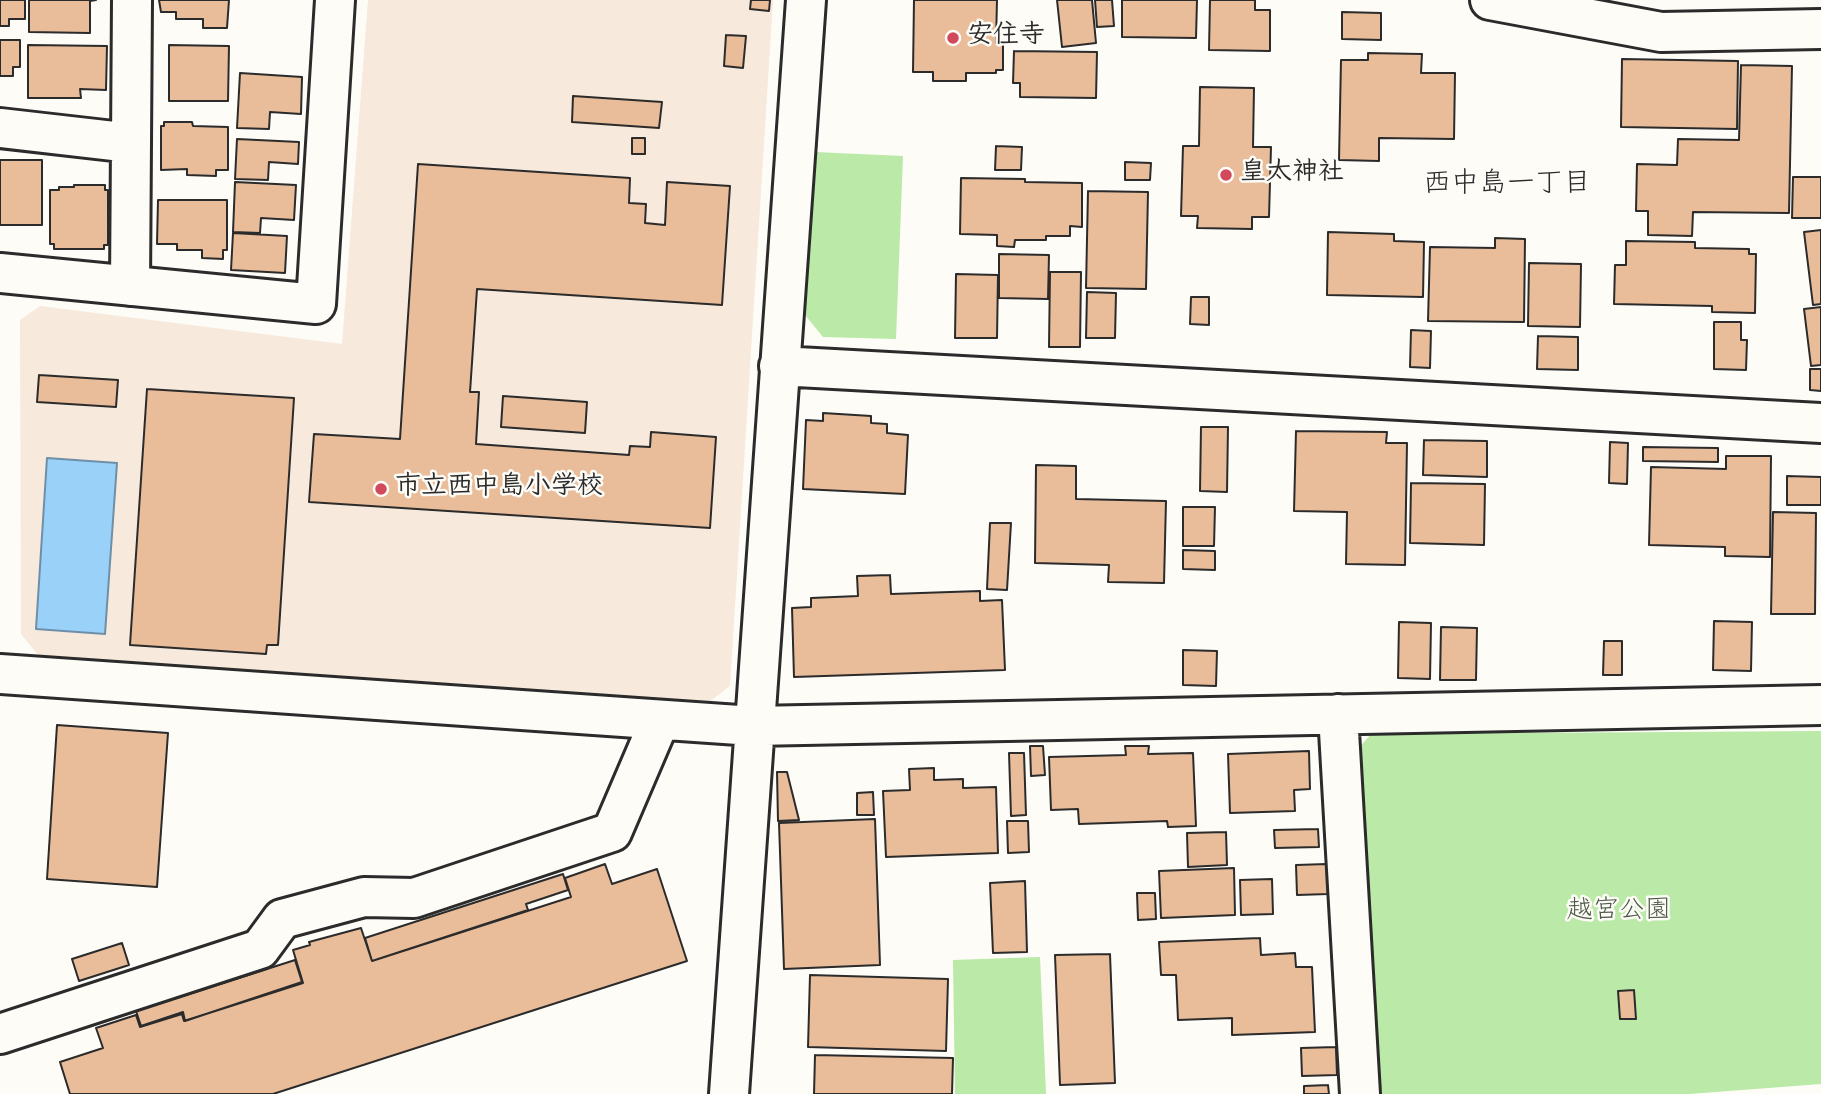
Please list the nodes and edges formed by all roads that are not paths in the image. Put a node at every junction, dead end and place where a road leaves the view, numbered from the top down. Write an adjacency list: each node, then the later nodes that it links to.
1 (132, 0): 7 (street)
2 (335, 0): 9 (street)
3 (806, 0): 10 (street)
4 (1490, 0): 5 (street)
5 (1821, 29)
6 (0, 128): 7 (street)
7 (131, 143): 9 (street)
8 (0, 273): 9 (street)
9 (130, 286)
10 (779, 366): 11 (street); 16 (street)
11 (1821, 423)
12 (0, 674): 15 (street)
13 (1821, 705): 14 (street)
14 (1338, 715): 16 (street); 19 (street)
15 (660, 720): 16 (street); 17 (street)
16 (753, 726): 18 (street)
17 (0, 1034)
18 (729, 1094)
19 (1360, 1094)

